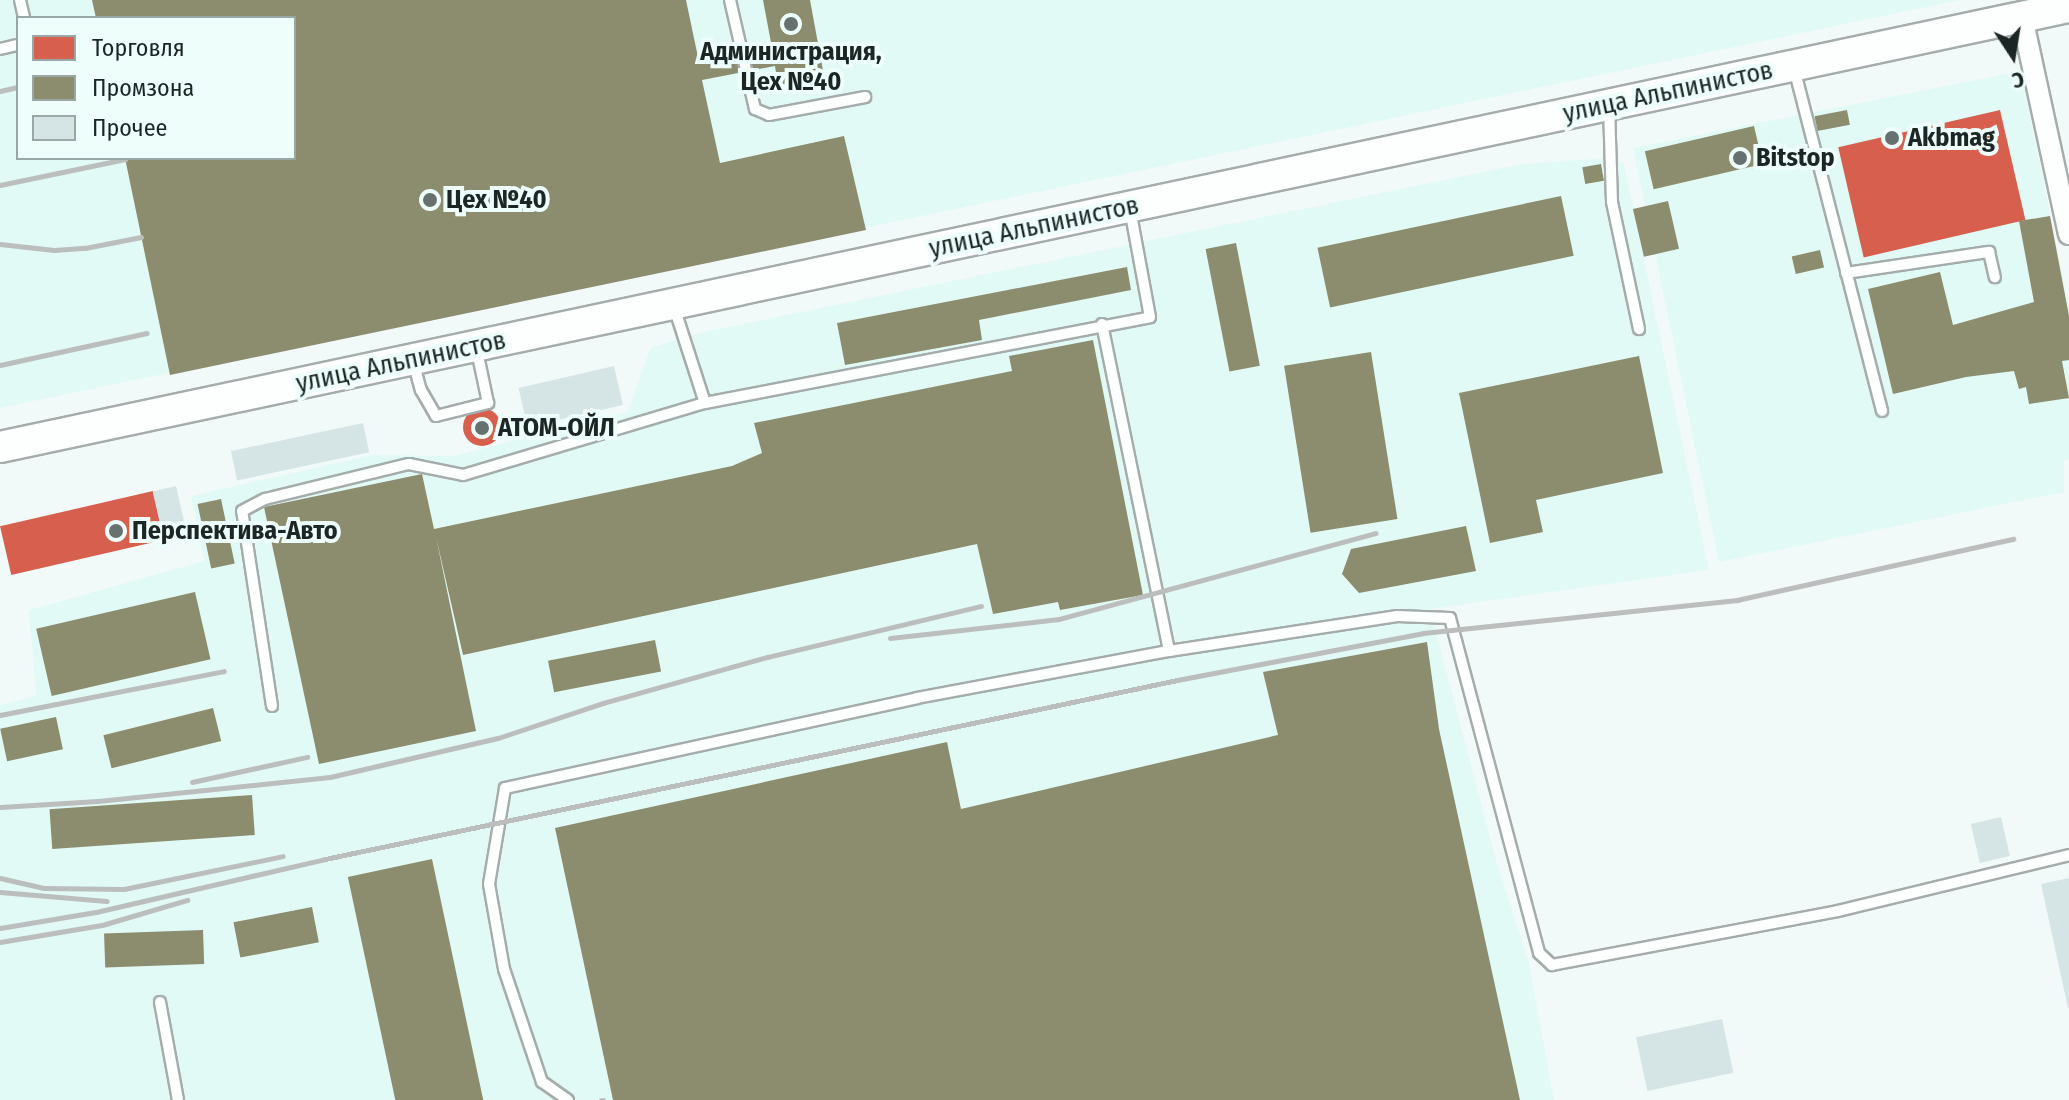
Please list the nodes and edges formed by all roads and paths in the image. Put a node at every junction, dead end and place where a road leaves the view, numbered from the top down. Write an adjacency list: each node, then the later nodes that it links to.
1 (730, 0): 5 (lane)
2 (2069, 7): 3 (main road, улица Альпинистов)
3 (2022, 17): 4 (main road, улица Альпинистов); 8 (street)
4 (1794, 66): 6 (main road, улица Альпинистов); 9 (lane)
5 (865, 97)
6 (1609, 105): 7 (main road, улица Альпинистов); 13 (lane)
7 (1130, 207): 11 (main road, улица Альпинистов); 12 (lane)
8 (2069, 234)
9 (1846, 273): 10 (lane); 17 (lane)
10 (1995, 277)
11 (673, 304): 14 (main road, улица Альпинистов); 16 (lane)
12 (1102, 324): 16 (lane); 19 (lane)
13 (1639, 329)
14 (476, 346): 15 (main road, улица Альпинистов); 15 (lane)
15 (412, 359): 18 (main road, улица Альпинистов)
16 (705, 403): 20 (lane)
17 (1882, 411)
18 (0, 447)
19 (1169, 651): 21 (lane); 24 (lane)
20 (272, 706)
21 (2069, 855)
22 (160, 1002): 23 (lane)
23 (178, 1100)
24 (568, 1100)

